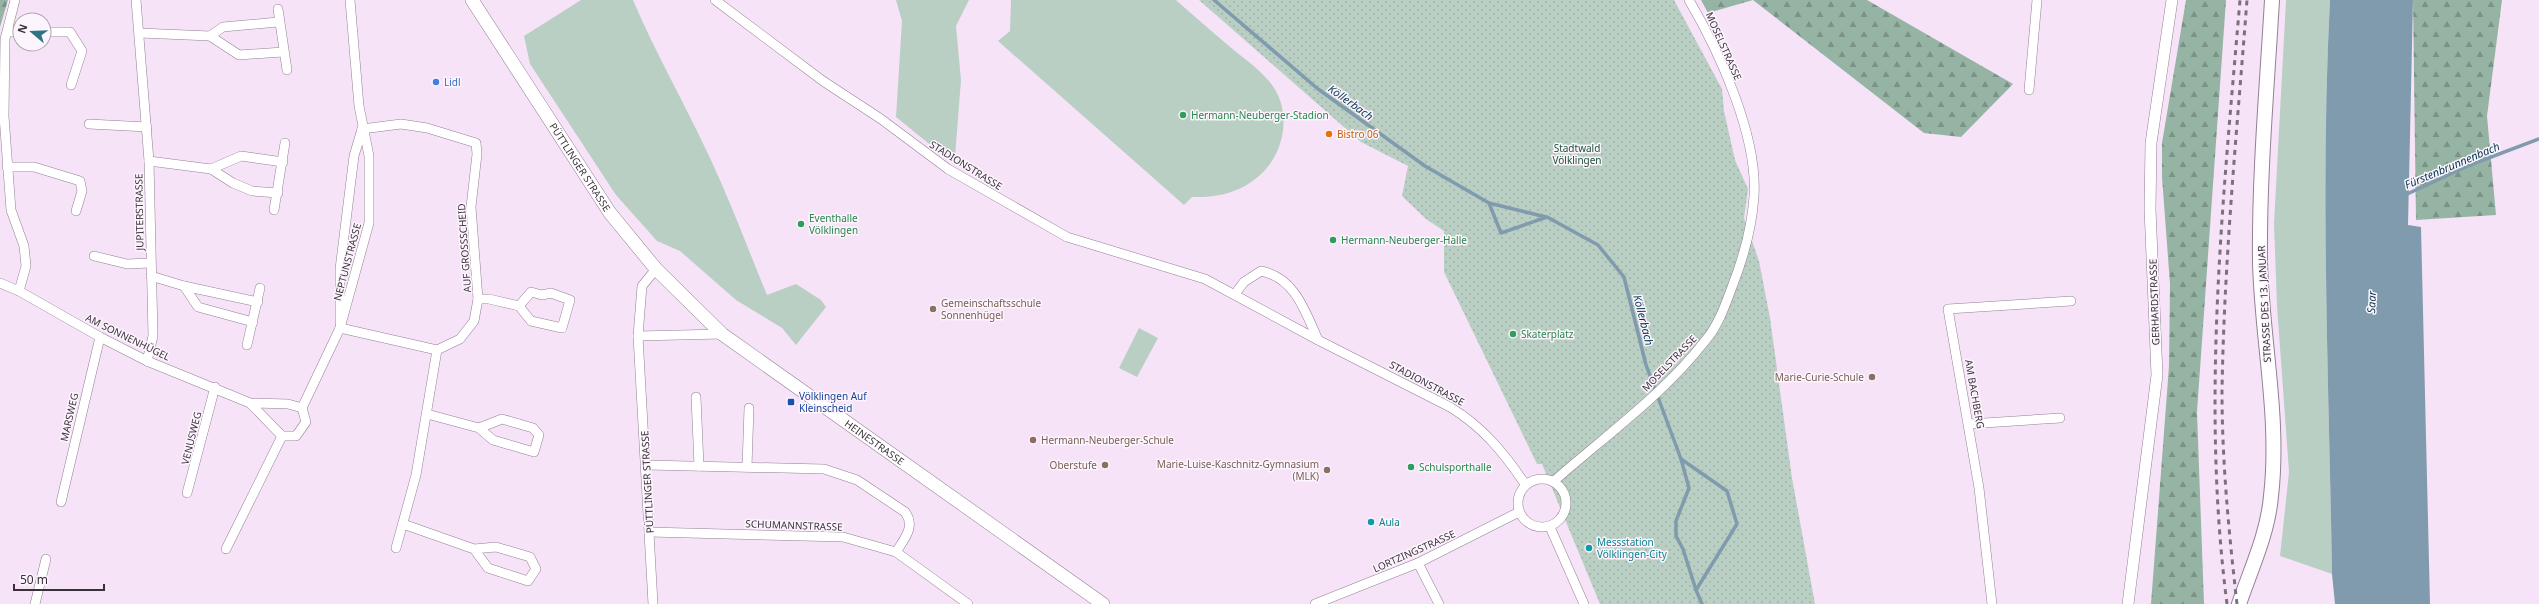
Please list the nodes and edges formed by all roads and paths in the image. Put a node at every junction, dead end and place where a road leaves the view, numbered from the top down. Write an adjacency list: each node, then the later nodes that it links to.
1 (15, 0): 12 (street)
2 (136, 0): 15 (street, JUPITERSTRASSE)
3 (350, 0): 23 (street, NEPTUNSTRASSE)
4 (472, 0): 34 (main road, PÜTTLINGER STRASSE)
5 (715, 0): 40 (street, STADIONSTRASSE)
6 (1689, 0): 67 (street, MOSELSTRASSE)
7 (2037, 0): 20 (street)
8 (2172, 0): 91 (street, GERHARDSTRASSE)
9 (2272, 0): 92 (main road, STRASSE DES 13. JANUAR)
10 (278, 9): 11 (street)
11 (278, 22): 16 (street); 17 (street)
12 (8, 32): 13 (street); 27 (street)
13 (12, 32)
14 (52, 32): 19 (street)
15 (140, 33): 16 (street); 22 (street, JUPITERSTRASSE)
16 (210, 36): 17 (street)
17 (283, 52): 18 (street)
18 (287, 70)
19 (71, 85)
20 (2029, 90)
21 (88, 124): 22 (street)
22 (147, 127): 25 (street, JUPITERSTRASSE)
23 (362, 129): 41 (street, AUF GROSSSCHEID); 46 (street, NEPTUNSTRASSE); 46 (street, NEPTUNSTRASSE)
24 (285, 143): 26 (street)
25 (149, 161): 28 (street, JUPITERSTRASSE); 33 (street, JUPITERSTRASSE)
26 (283, 162): 28 (street); 29 (street)
27 (7, 167): 31 (street); 39 (street)
28 (211, 169): 29 (street, JUPITERSTRASSE)
29 (278, 193): 30 (street)
30 (274, 210)
31 (76, 212)
32 (94, 256): 33 (street, JUPITERSTRASSE)
33 (150, 263): 35 (street, JUPITERSTRASSE)
34 (656, 269): 47 (main road, HEINESTRASSE); 48 (street, PÜTTLINGER STRASSE)
35 (151, 276): 37 (street); 53 (street, JUPITERSTRASSE)
36 (0, 283): 39 (street, AM SONNENHÜGEL)
37 (184, 286): 43 (street); 45 (street)
38 (260, 288): 43 (street)
39 (19, 291): 49 (street, AM SONNENHÜGEL)
40 (1235, 294): 50 (street, STADIONSTRASSE); 50 (street)
41 (478, 300): 44 (street, AUF GROSSSCHEID); 52 (street, AUF GROSSSCHEID)
42 (2070, 301): 61 (street, AM BACHBERG)
43 (258, 302): 45 (street)
44 (519, 306): 44 (street)
45 (253, 322): 51 (street)
46 (340, 328): 52 (street); 57 (street, NEPTUNSTRASSE)
47 (722, 334): 48 (street); 81 (main road, HEINESTRASSE)
48 (638, 336): 64 (street, PÜTTLINGER STRASSE)
49 (100, 338): 53 (street, AM SONNENHÜGEL); 70 (street, MARSWEG)
50 (1318, 340): 68 (street, STADIONSTRASSE)
51 (247, 345)
52 (437, 350): 59 (street)
53 (147, 361): 54 (street, AM SONNENHÜGEL)
54 (215, 388): 56 (street, AM SONNENHÜGEL); 69 (street, VENUSWEG)
55 (696, 397): 65 (street)
56 (250, 403): 57 (street); 63 (street)
57 (302, 408): 63 (street)
58 (749, 408): 66 (street)
59 (427, 414): 62 (street); 72 (street)
60 (2060, 418): 61 (street)
61 (1969, 424): 90 (street, AM BACHBERG)
62 (479, 428): 62 (street)
63 (282, 436): 76 (street)
64 (647, 465): 65 (street); 74 (street, PÜTTLINGER STRASSE)
65 (699, 466): 66 (street)
66 (747, 467): 78 (street)
67 (1554, 481): 68 (street); 73 (street)
68 (1525, 484): 71 (street)
69 (187, 493)
70 (60, 502)
71 (1519, 512): 73 (street); 80 (street, LORTZINGSTRASSE)
72 (403, 524): 75 (street); 77 (street)
73 (1550, 526): 89 (street)
74 (649, 532): 78 (street, SCHUMANNSTRASSE); 84 (street, PÜTTLINGER STRASSE)
75 (396, 548)
76 (226, 549)
77 (474, 549): 77 (street)
78 (896, 552): 85 (street, SCHUMANNSTRASSE)
79 (46, 559): 83 (street)
80 (1418, 563): 82 (street, LORTZINGSTRASSE); 88 (street)
81 (1098, 600): 86 (street)
82 (1327, 602): 87 (street, LORTZINGSTRASSE)
83 (36, 604)
84 (652, 604)
85 (968, 604)
86 (1106, 604)
87 (1315, 604)
88 (1439, 604)
89 (1584, 604)
90 (1992, 604)
91 (2128, 604)
92 (2239, 604)

